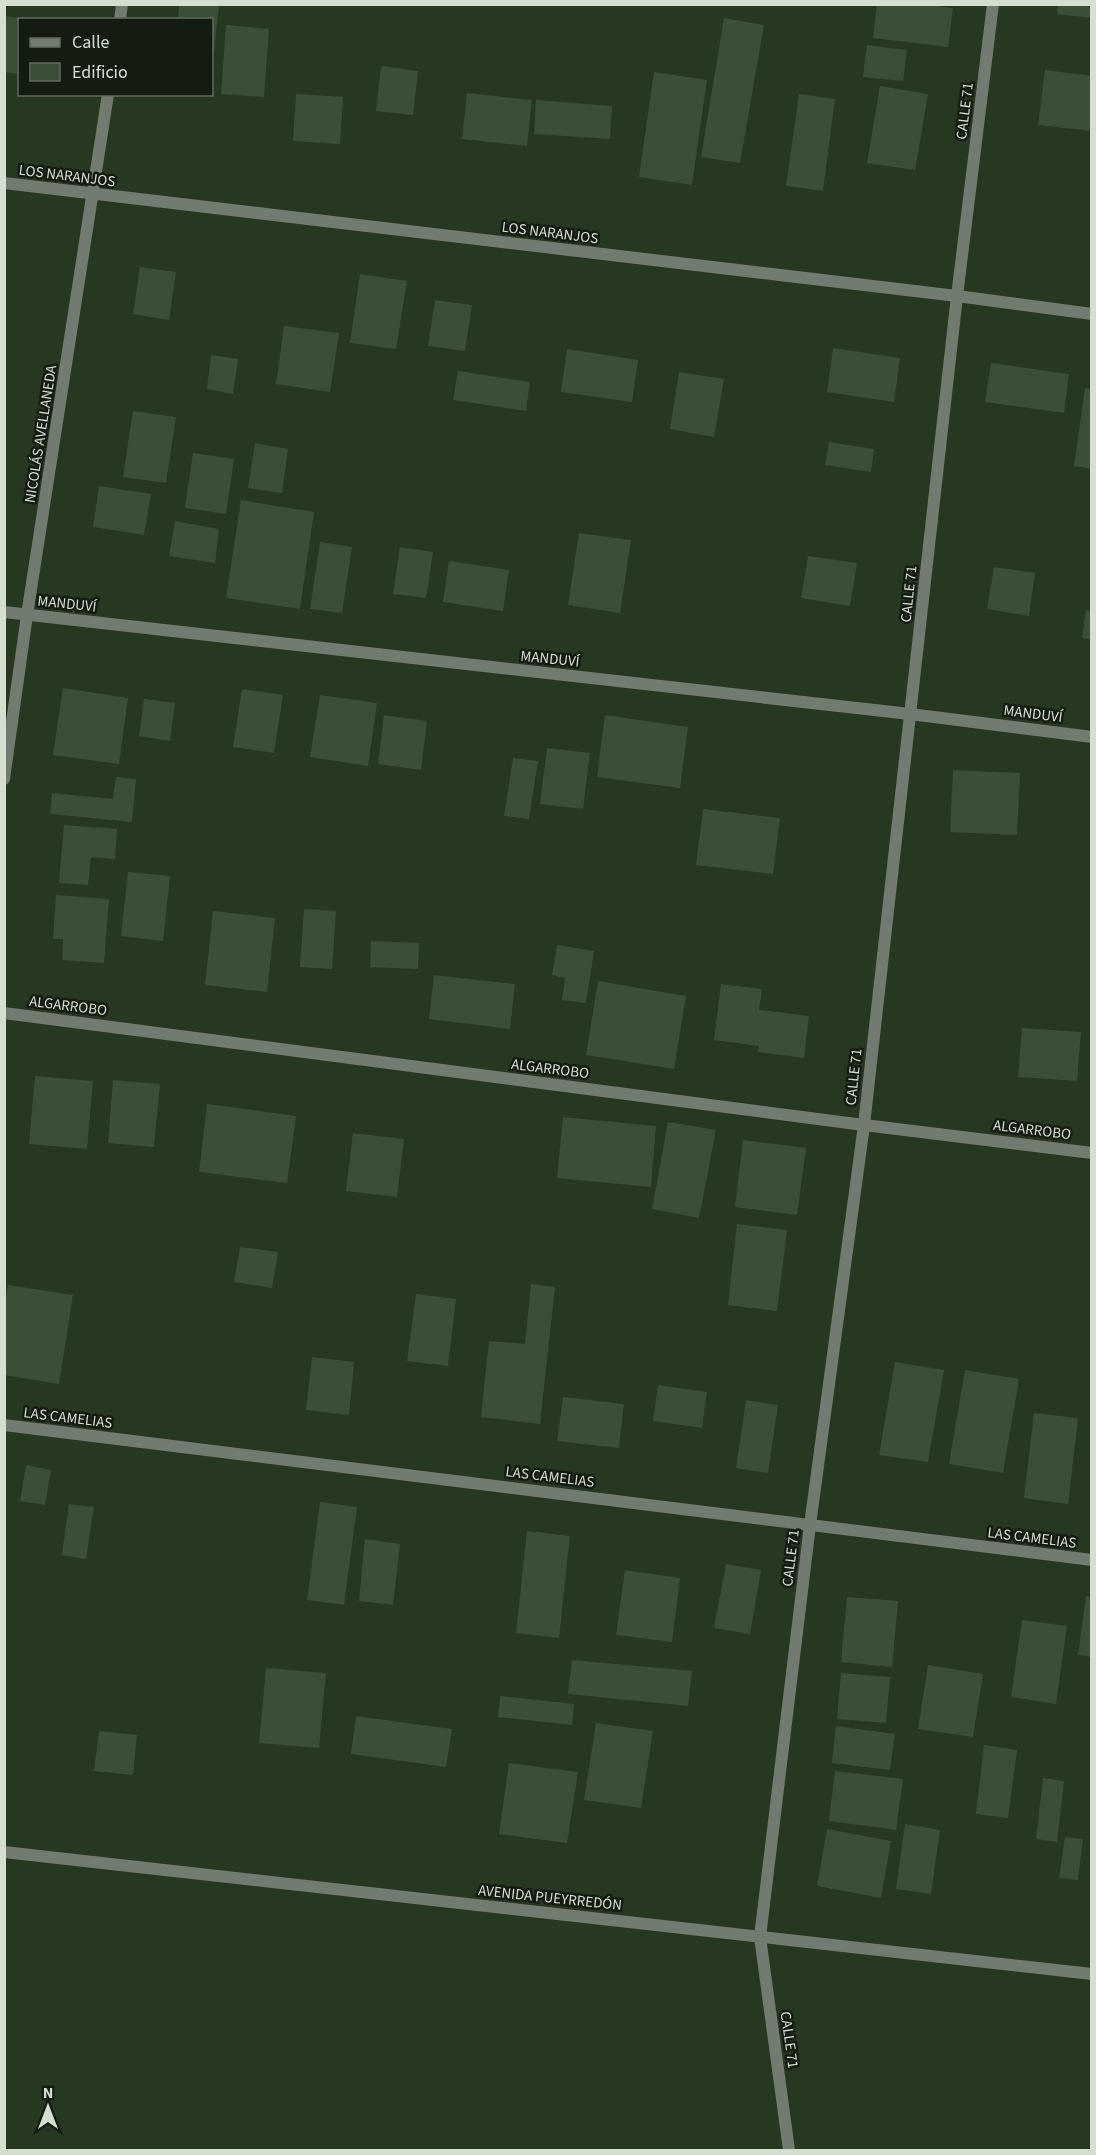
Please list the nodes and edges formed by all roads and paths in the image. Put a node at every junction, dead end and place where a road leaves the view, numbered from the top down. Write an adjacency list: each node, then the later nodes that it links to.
1 (993, 4): 5 (street, CALLE 71)
2 (108, 96): 4 (street, NICOLÁS AVELLANEDA)
3 (4, 183): 4 (street, LOS NARANJOS)
4 (94, 194): 5 (street, LOS NARANJOS); 8 (street, NICOLÁS AVELLANEDA)
5 (957, 296): 6 (street, LOS NARANJOS); 9 (street, CALLE 71)
6 (1092, 314)
7 (4, 612): 8 (street, MANDUVÍ)
8 (27, 615): 9 (street, MANDUVÍ); 11 (street, NICOLÁS AVELLANEDA)
9 (910, 714): 10 (street, MANDUVÍ); 13 (street, CALLE 71)
10 (1092, 737)
11 (4, 779)
12 (4, 1013): 13 (street, ALGARROBO)
13 (864, 1125): 14 (street, ALGARROBO); 16 (street, CALLE 71)
14 (1092, 1152)
15 (4, 1425): 16 (street, LAS CAMELIAS)
16 (810, 1524): 17 (street, LAS CAMELIAS); 19 (street, CALLE 71)
17 (1092, 1560)
18 (4, 1852): 19 (street, AVENIDA PUEYRREDÓN)
19 (760, 1937): 20 (street, AVENIDA PUEYRREDÓN); 21 (street, CALLE 71)
20 (1092, 1974)
21 (789, 2151)

